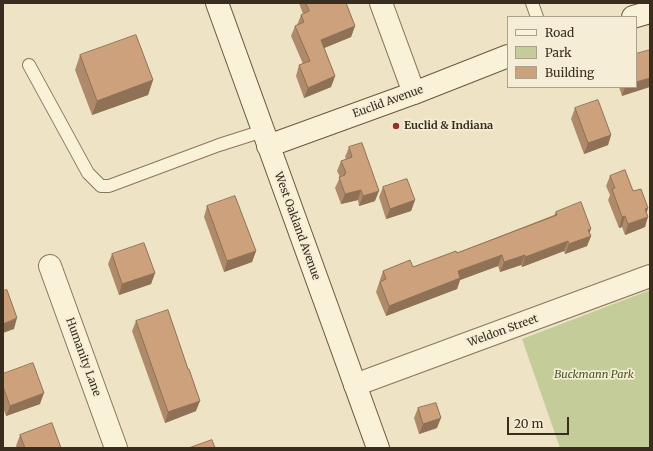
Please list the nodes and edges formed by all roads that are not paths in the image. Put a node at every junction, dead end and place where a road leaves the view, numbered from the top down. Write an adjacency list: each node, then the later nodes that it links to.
1 (217, 3): 10 (street, West Oakland Avenue)
2 (381, 3): 9 (street)
3 (532, 3): 5 (lane)
4 (650, 12): 6 (street)
5 (537, 16)
6 (636, 16)
7 (507, 56): 9 (street, Euclid Avenue)
8 (29, 65): 10 (lane)
9 (414, 93): 10 (street, Euclid Avenue)
10 (265, 138): 13 (street, West Oakland Avenue)
11 (50, 266): 14 (street, Humanity Lane)
12 (650, 276): 13 (street, Weldon Street)
13 (355, 385): 15 (street, West Oakland Avenue)
14 (116, 448)
15 (378, 448)

